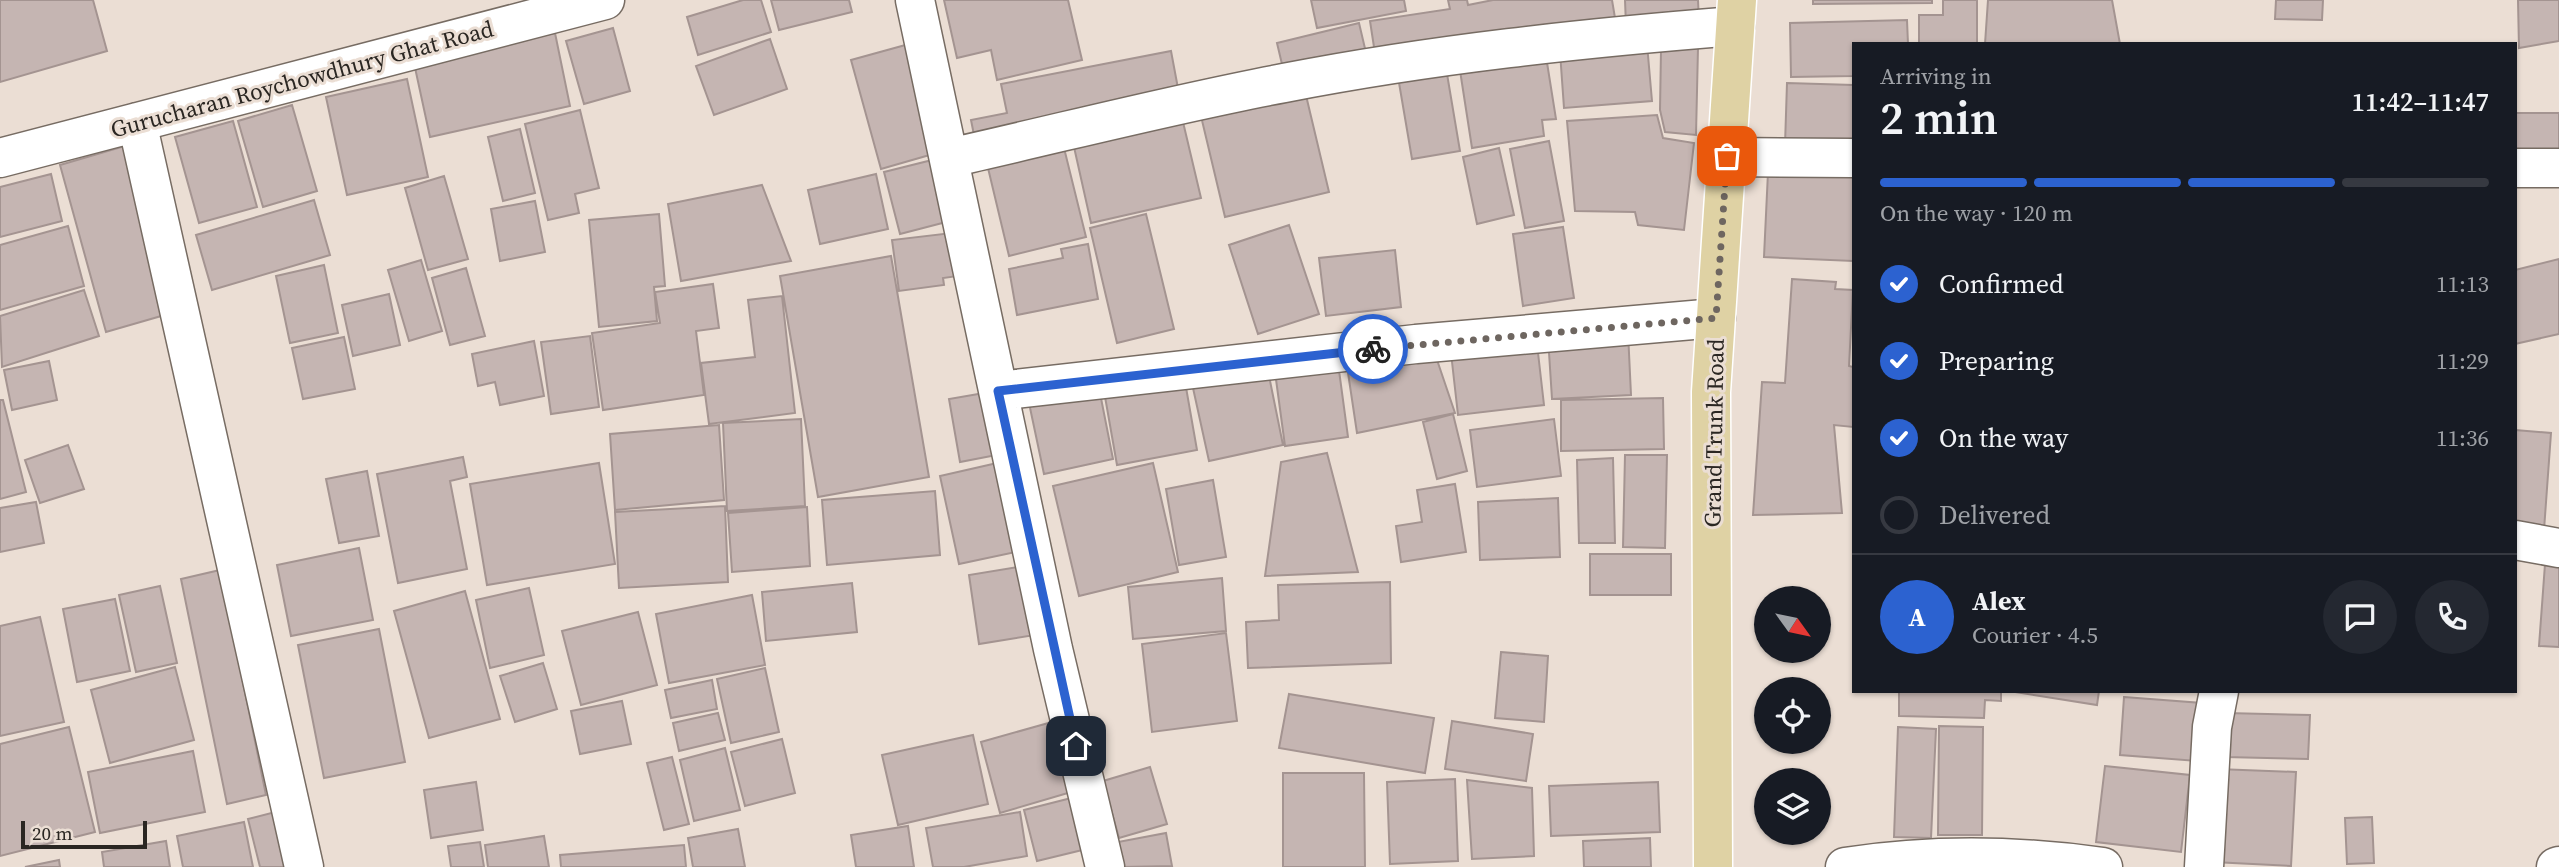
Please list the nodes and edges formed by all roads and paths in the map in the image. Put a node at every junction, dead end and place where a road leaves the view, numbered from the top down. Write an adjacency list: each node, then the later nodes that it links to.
1 (605, 0): 4 (street, Gurucharan Roychowdhury Ghat Road)
2 (915, 0): 7 (street)
3 (1736, 13): 5 (main road, Grand Trunk Road); 7 (street)
4 (137, 122): 6 (street, Gurucharan Roychowdhury Ghat Road); 16 (street)
5 (1727, 156): 8 (street); 11 (main road, Grand Trunk Road)
6 (0, 158)
7 (949, 158): 12 (street)
8 (1852, 158)
9 (2517, 168): 10 (street)
10 (2559, 168)
11 (1716, 318): 12 (street); 18 (main road, Grand Trunk Road)
12 (998, 391): 17 (street)
13 (2517, 540): 14 (street)
14 (2559, 548)
15 (2219, 693): 21 (street)
16 (304, 867)
17 (1105, 867)
18 (1713, 867)
19 (1845, 867): 20 (street)
20 (2103, 867)
21 (2204, 867)

